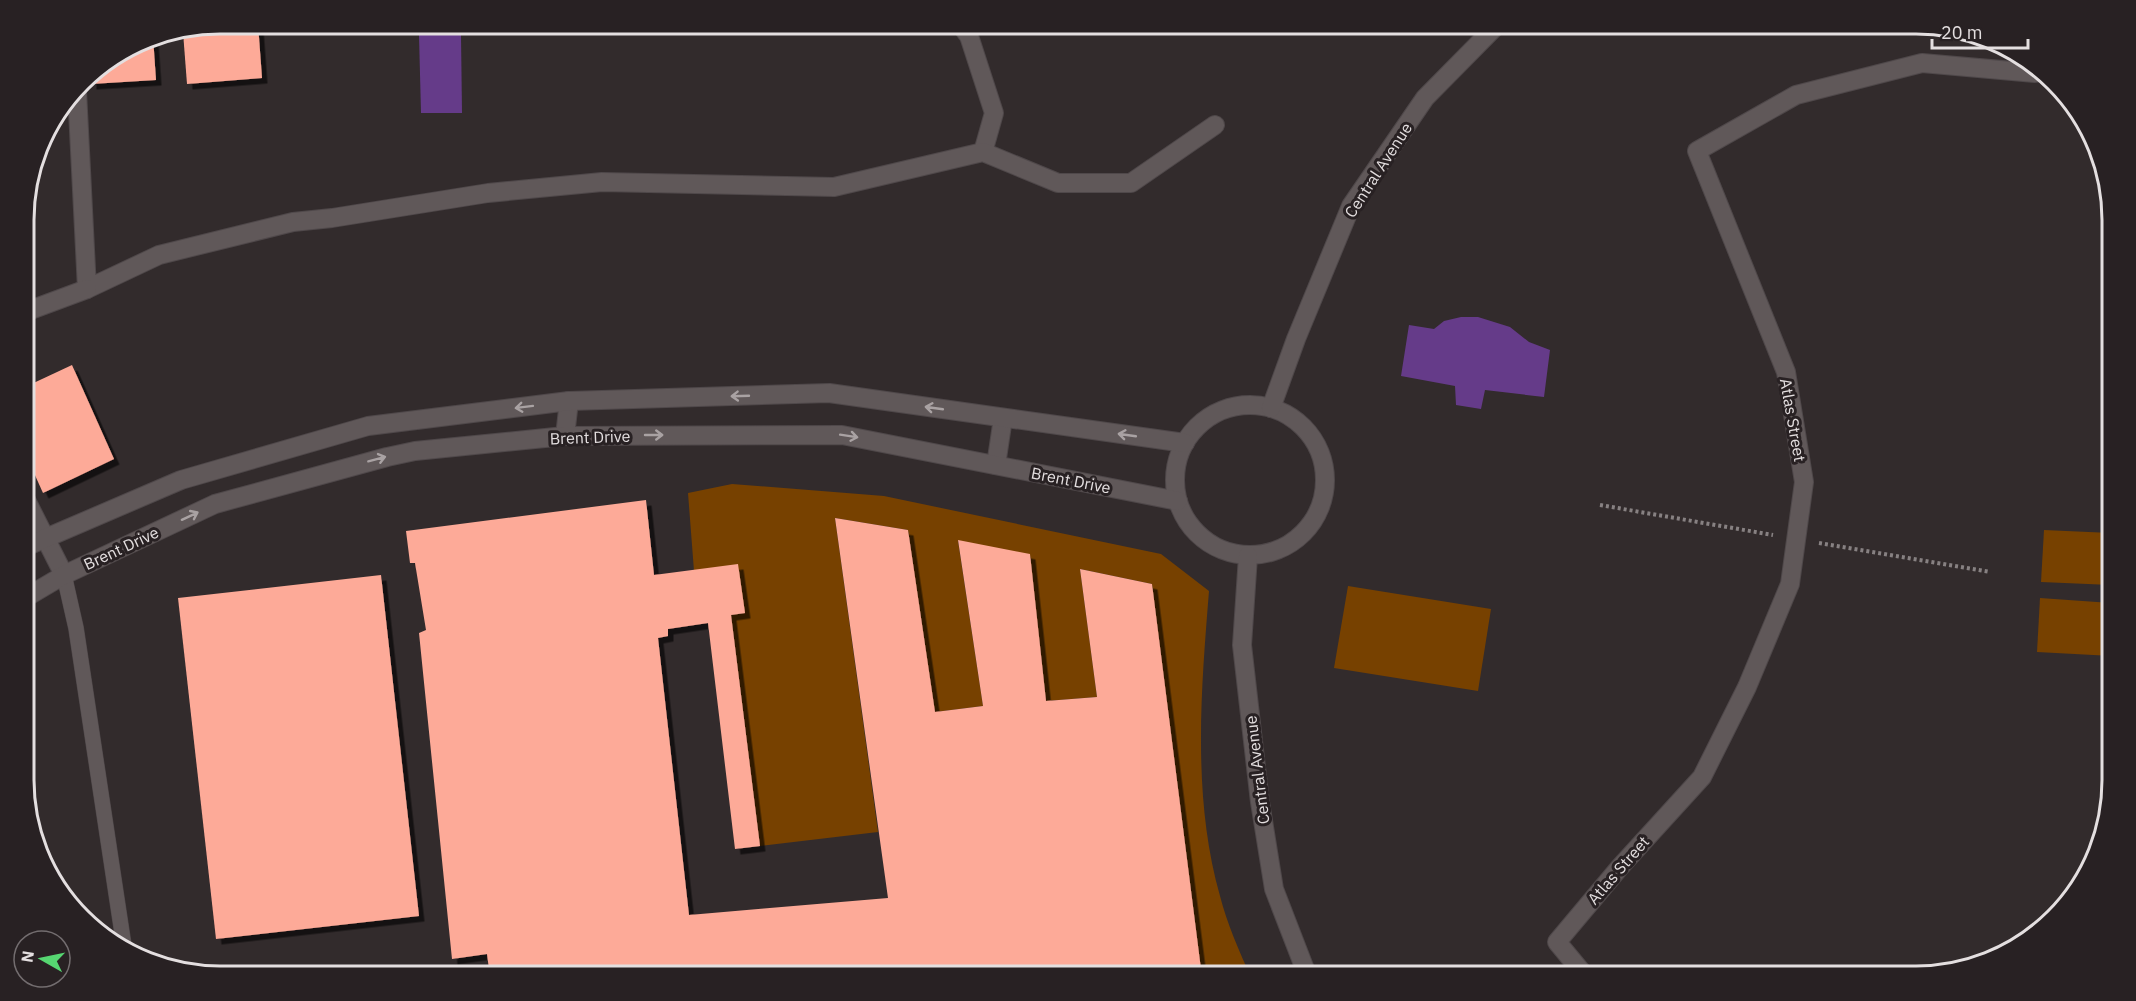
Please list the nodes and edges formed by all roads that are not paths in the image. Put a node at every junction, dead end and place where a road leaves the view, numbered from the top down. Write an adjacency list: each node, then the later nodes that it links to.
1 (968, 34): 6 (street)
2 (1488, 34): 10 (street, Central Avenue)
3 (2028, 72): 24 (street, Atlas Street)
4 (78, 102): 7 (street)
5 (1215, 125): 6 (street)
6 (983, 152): 7 (street)
7 (87, 289): 8 (street)
8 (35, 308)
9 (568, 401): 11 (street, one-way to 9); 12 (street); 17 (street, one-way to 17)
10 (1271, 408): 13 (street); 19 (street)
11 (1003, 418): 13 (street, one-way to 11); 14 (street)
12 (565, 436): 14 (street, Brent Drive, one-way to 14); 20 (street, Brent Drive, one-way to 12)
13 (1185, 443): 15 (street)
14 (996, 465): 15 (street, Brent Drive)
15 (1178, 501): 19 (street)
16 (34, 516): 17 (street)
17 (45, 537): 18 (street); 20 (street)
18 (34, 542)
19 (1248, 556): 23 (street, Central Avenue)
20 (64, 575): 21 (street, Brent Drive); 22 (lane)
21 (34, 592)
22 (123, 939)
23 (1304, 966)
24 (1577, 966)

